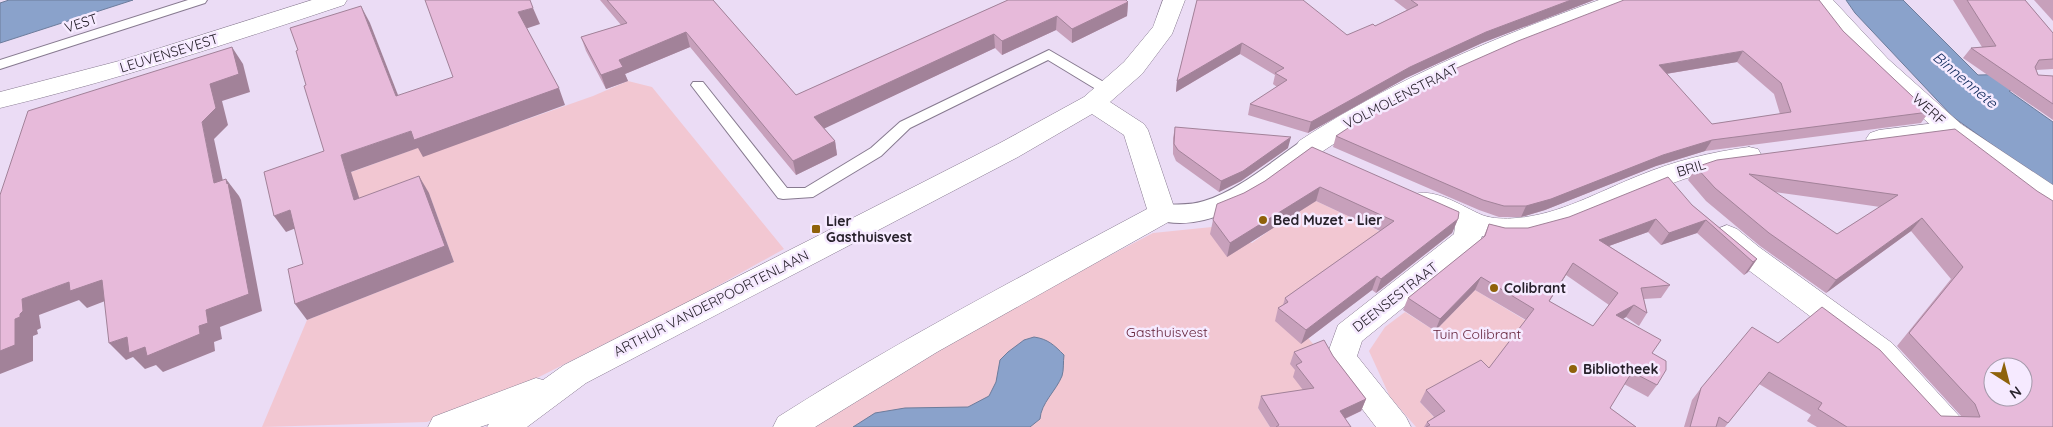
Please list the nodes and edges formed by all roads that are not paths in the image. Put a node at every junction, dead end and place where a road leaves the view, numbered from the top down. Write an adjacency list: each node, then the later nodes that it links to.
1 (201, 0): 6 (lane, VEST)
2 (336, 0): 9 (street, LEUVENSEVEST)
3 (1174, 0): 8 (street, ARTHUR VANDERPOORTENLAAN)
4 (1621, 0): 12 (street, VOLMOLENSTRAAT)
5 (1820, 0): 10 (street, WERF)
6 (0, 65)
7 (698, 85): 8 (lane)
8 (1101, 97): 17 (street); 20 (street, ARTHUR VANDERPOORTENLAAN)
9 (0, 100)
10 (1952, 130): 11 (street); 16 (street, WERF)
11 (1852, 143)
12 (1308, 148): 14 (street); 17 (street, VOLMOLENSTRAAT)
13 (1774, 153): 18 (street, BRIL)
14 (1334, 160)
15 (1406, 192): 18 (street, BRIL)
16 (2053, 199)
17 (1162, 213): 23 (street)
18 (1469, 220): 24 (street, DEENSESTRAAT)
19 (1708, 221): 25 (street)
20 (568, 378): 21 (street, ARTHUR VANDERPOORTENLAAN); 22 (street, ARTHUR VANDERPOORTENLAAN)
21 (444, 427)
22 (503, 427)
23 (789, 427)
24 (1395, 427)
25 (1949, 427)

